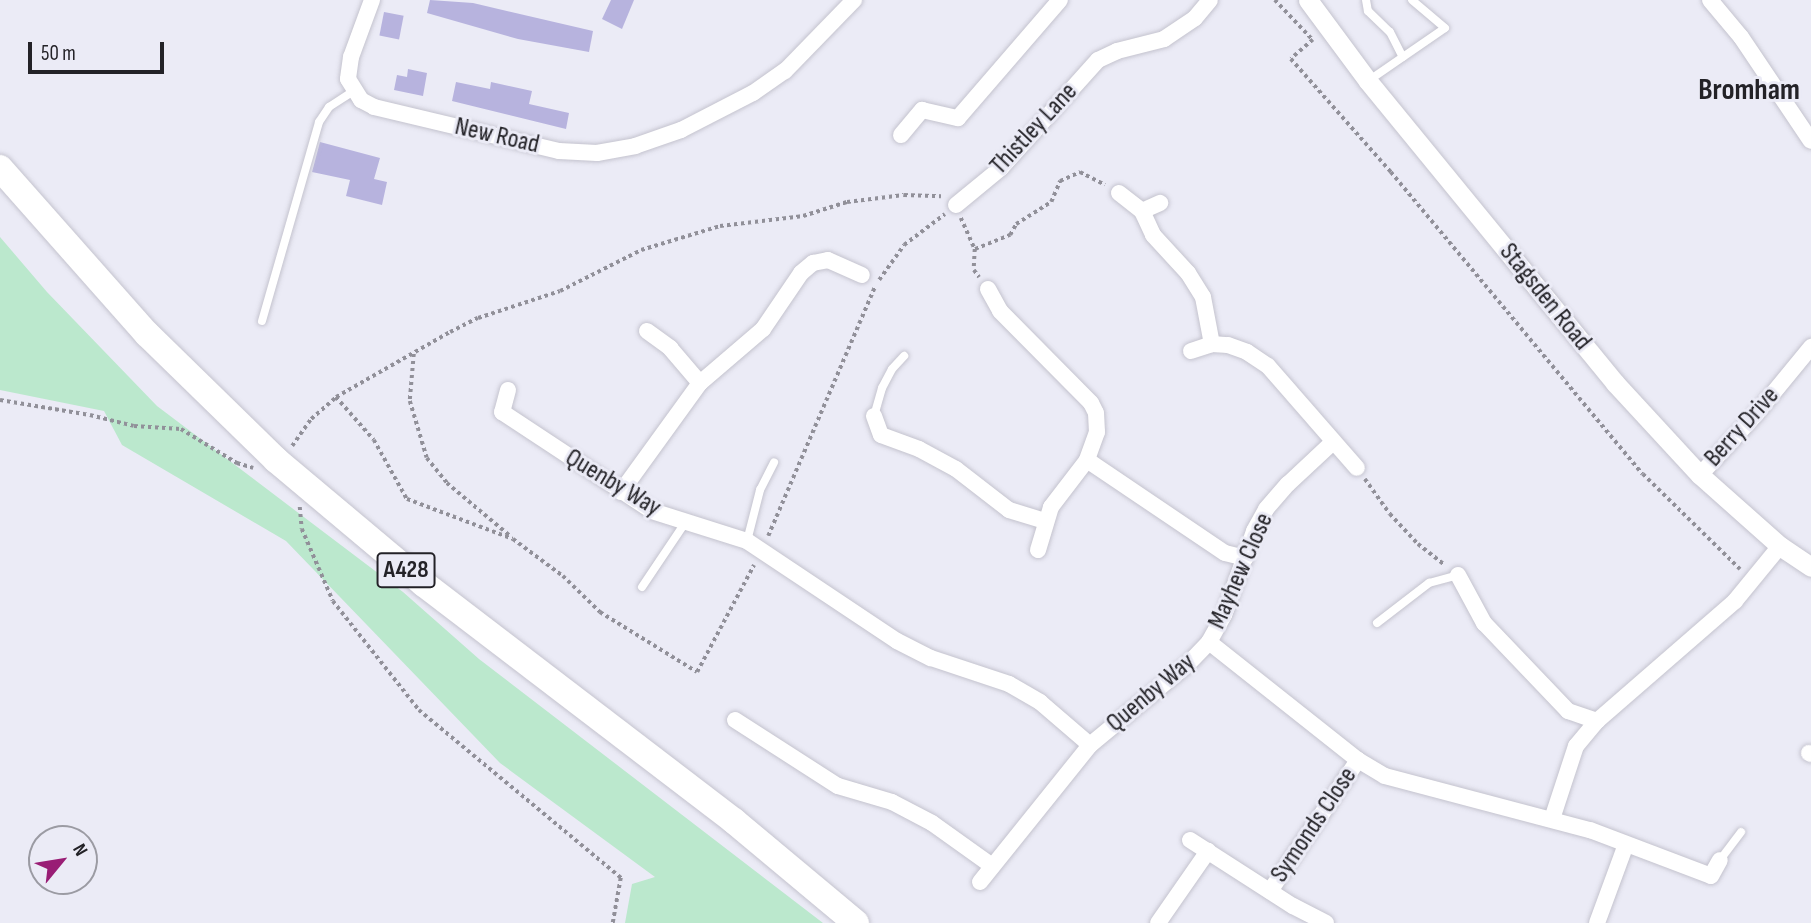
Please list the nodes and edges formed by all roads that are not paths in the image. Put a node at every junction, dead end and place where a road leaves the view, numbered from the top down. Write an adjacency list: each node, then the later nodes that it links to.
1 (372, 0): 11 (street)
2 (854, 0): 11 (street, New Road)
3 (1060, 0): 12 (street)
4 (1210, 0): 17 (street, Thistley Lane)
5 (1308, 0): 10 (street, Stagsden Road)
6 (1366, 0): 9 (lane)
7 (1412, 0): 9 (lane)
8 (1710, 0): 13 (street)
9 (1403, 57): 10 (lane)
10 (1368, 81): 34 (street, Stagsden Road)
11 (354, 91): 21 (lane)
12 (901, 135)
13 (1811, 141)
14 (0, 168): 60 (highway, A428)
15 (1119, 193): 18 (street)
16 (1160, 202): 18 (street)
17 (956, 205)
18 (1142, 211): 23 (street)
19 (869, 280): 27 (street)
20 (988, 289): 31 (street)
21 (262, 321)
22 (647, 331): 27 (street)
23 (1212, 344): 25 (street); 30 (street)
24 (1811, 347): 34 (street, Berry Drive)
25 (1191, 351)
26 (904, 356): 29 (lane)
27 (700, 383): 35 (street)
28 (508, 390): 35 (street, Quenby Way)
29 (874, 416): 36 (street)
30 (1333, 442): 33 (street); 41 (street, Mayhew Close)
31 (1087, 460): 36 (street); 41 (street)
32 (774, 462): 38 (lane)
33 (1357, 468)
34 (1700, 475): 39 (street, Stagsden Road)
35 (621, 492): 37 (street, Quenby Way)
36 (1045, 521): 40 (street)
37 (685, 523): 38 (street, Quenby Way); 44 (lane)
38 (747, 541): 49 (street, Quenby Way)
39 (1780, 545): 42 (street, Stagsden Road); 48 (street)
40 (1038, 550)
41 (1245, 558): 46 (street, Mayhew Close)
42 (1811, 567)
43 (1458, 575): 45 (lane); 48 (street)
44 (642, 587)
45 (1377, 622)
46 (1209, 642): 49 (street, Quenby Way); 50 (street, Quenby Way)
47 (735, 720): 57 (street)
48 (1597, 721): 51 (street)
49 (1090, 745): 57 (street)
50 (1358, 760): 51 (street, Quenby Way); 59 (street, Symonds Close)
51 (1552, 819): 54 (street, Quenby Way)
52 (1741, 832): 56 (lane)
53 (1190, 840): 55 (street, Symonds Close)
54 (1626, 844): 56 (street, Quenby Way); 63 (street)
55 (1208, 851): 59 (street, Symonds Close); 61 (street)
56 (1720, 860)
57 (992, 866): 58 (street)
58 (980, 882)
59 (1270, 891): 62 (street, Symonds Close)
60 (856, 923)
61 (1158, 923)
62 (1326, 923)
63 (1597, 923)

